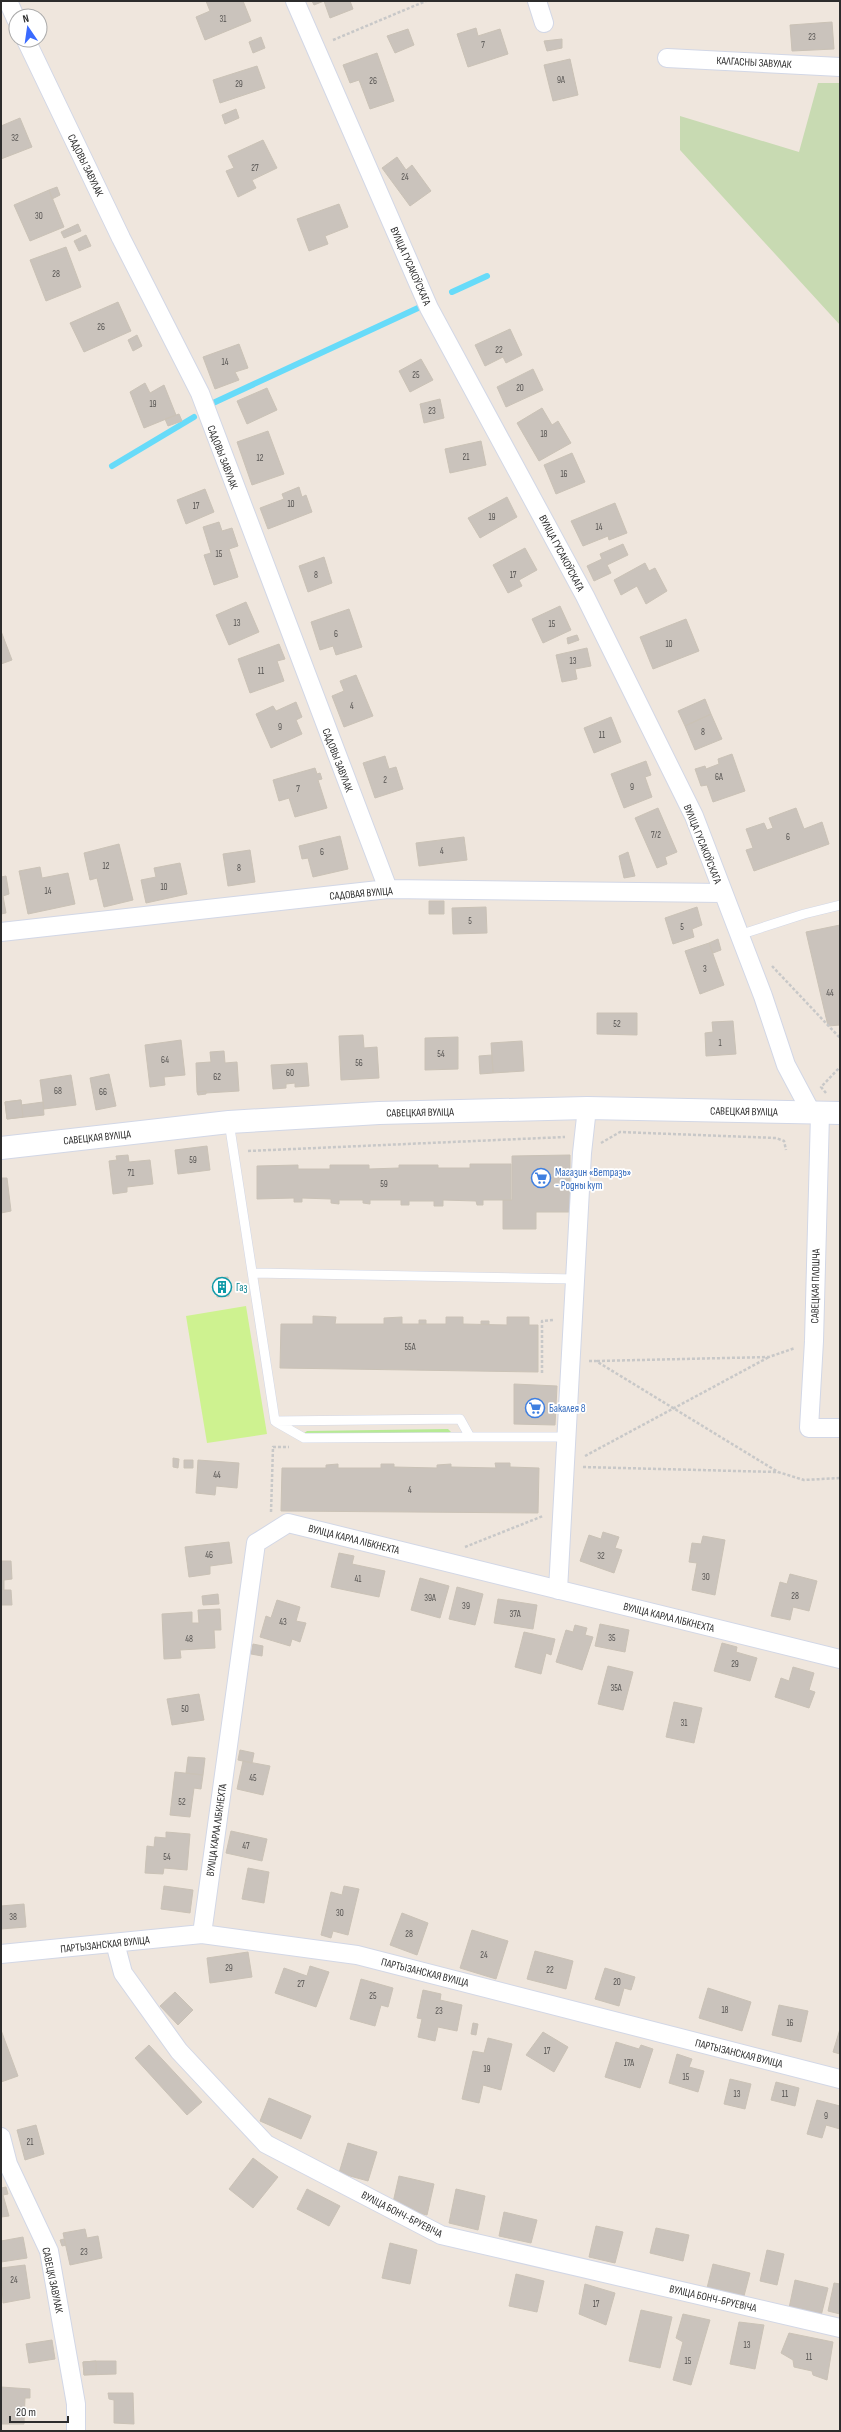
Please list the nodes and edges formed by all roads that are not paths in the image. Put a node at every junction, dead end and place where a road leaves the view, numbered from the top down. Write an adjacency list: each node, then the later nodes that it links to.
1 (295, 1): 8 (street, ВУЛІЦА ГУСАКОЎСКАГА)
2 (536, 1): 3 (street)
3 (544, 23)
4 (30, 48): 7 (street, САДОВЫ ЗАВУЛАК)
5 (667, 58): 6 (street, КАЛГАСНЫ ЗАВУЛАК)
6 (840, 67)
7 (388, 889): 8 (street, САДОВАЯ ВУЛІЦА); 10 (street, САДОВАЯ ВУЛІЦА)
8 (723, 893): 11 (street, ВУЛІЦА ГУСАКОЎСКАГА)
9 (840, 905): 11 (lane)
10 (1, 932)
11 (739, 935): 13 (street, ВУЛІЦА ГУСАКОЎСКАГА)
12 (587, 1108): 13 (street, САВЕЦКАЯ ВУЛІЦА); 14 (street, САВЕЦКАЯ ВУЛІЦА); 17 (street)
13 (825, 1109): 19 (street, САВЕЦКАЯ ПЛОШЧА)
14 (229, 1122): 15 (street, САВЕЦКАЯ ВУЛІЦА); 16 (lane)
15 (1, 1148)
16 (254, 1273): 17 (lane); 18 (lane)
17 (575, 1279): 21 (street)
18 (275, 1421): 20 (lane); 20 (lane)
19 (840, 1428)
20 (470, 1437): 21 (lane)
21 (566, 1437): 22 (street)
22 (558, 1590): 23 (street, ВУЛІЦА КАРЛА ЛІБКНЕХТА); 24 (street, ВУЛІЦА КАРЛА ЛІБКНЕХТА)
23 (840, 1658)
24 (202, 1934): 25 (street, ПАРТЫЗАНСКАЯ ВУЛІЦА); 27 (street, ПАРТЫЗАНСКАЯ ВУЛІЦА)
25 (115, 1943): 26 (street, ПАРТЫЗАНСКАЯ ВУЛІЦА); 29 (street, ВУЛІЦА БОНЧ-БРУЕВІЧА)
26 (1, 1954)
27 (840, 2079)
28 (1, 2137): 30 (street, САВЕЦКІ ЗАВУЛАК)
29 (840, 2328)
30 (76, 2431)

